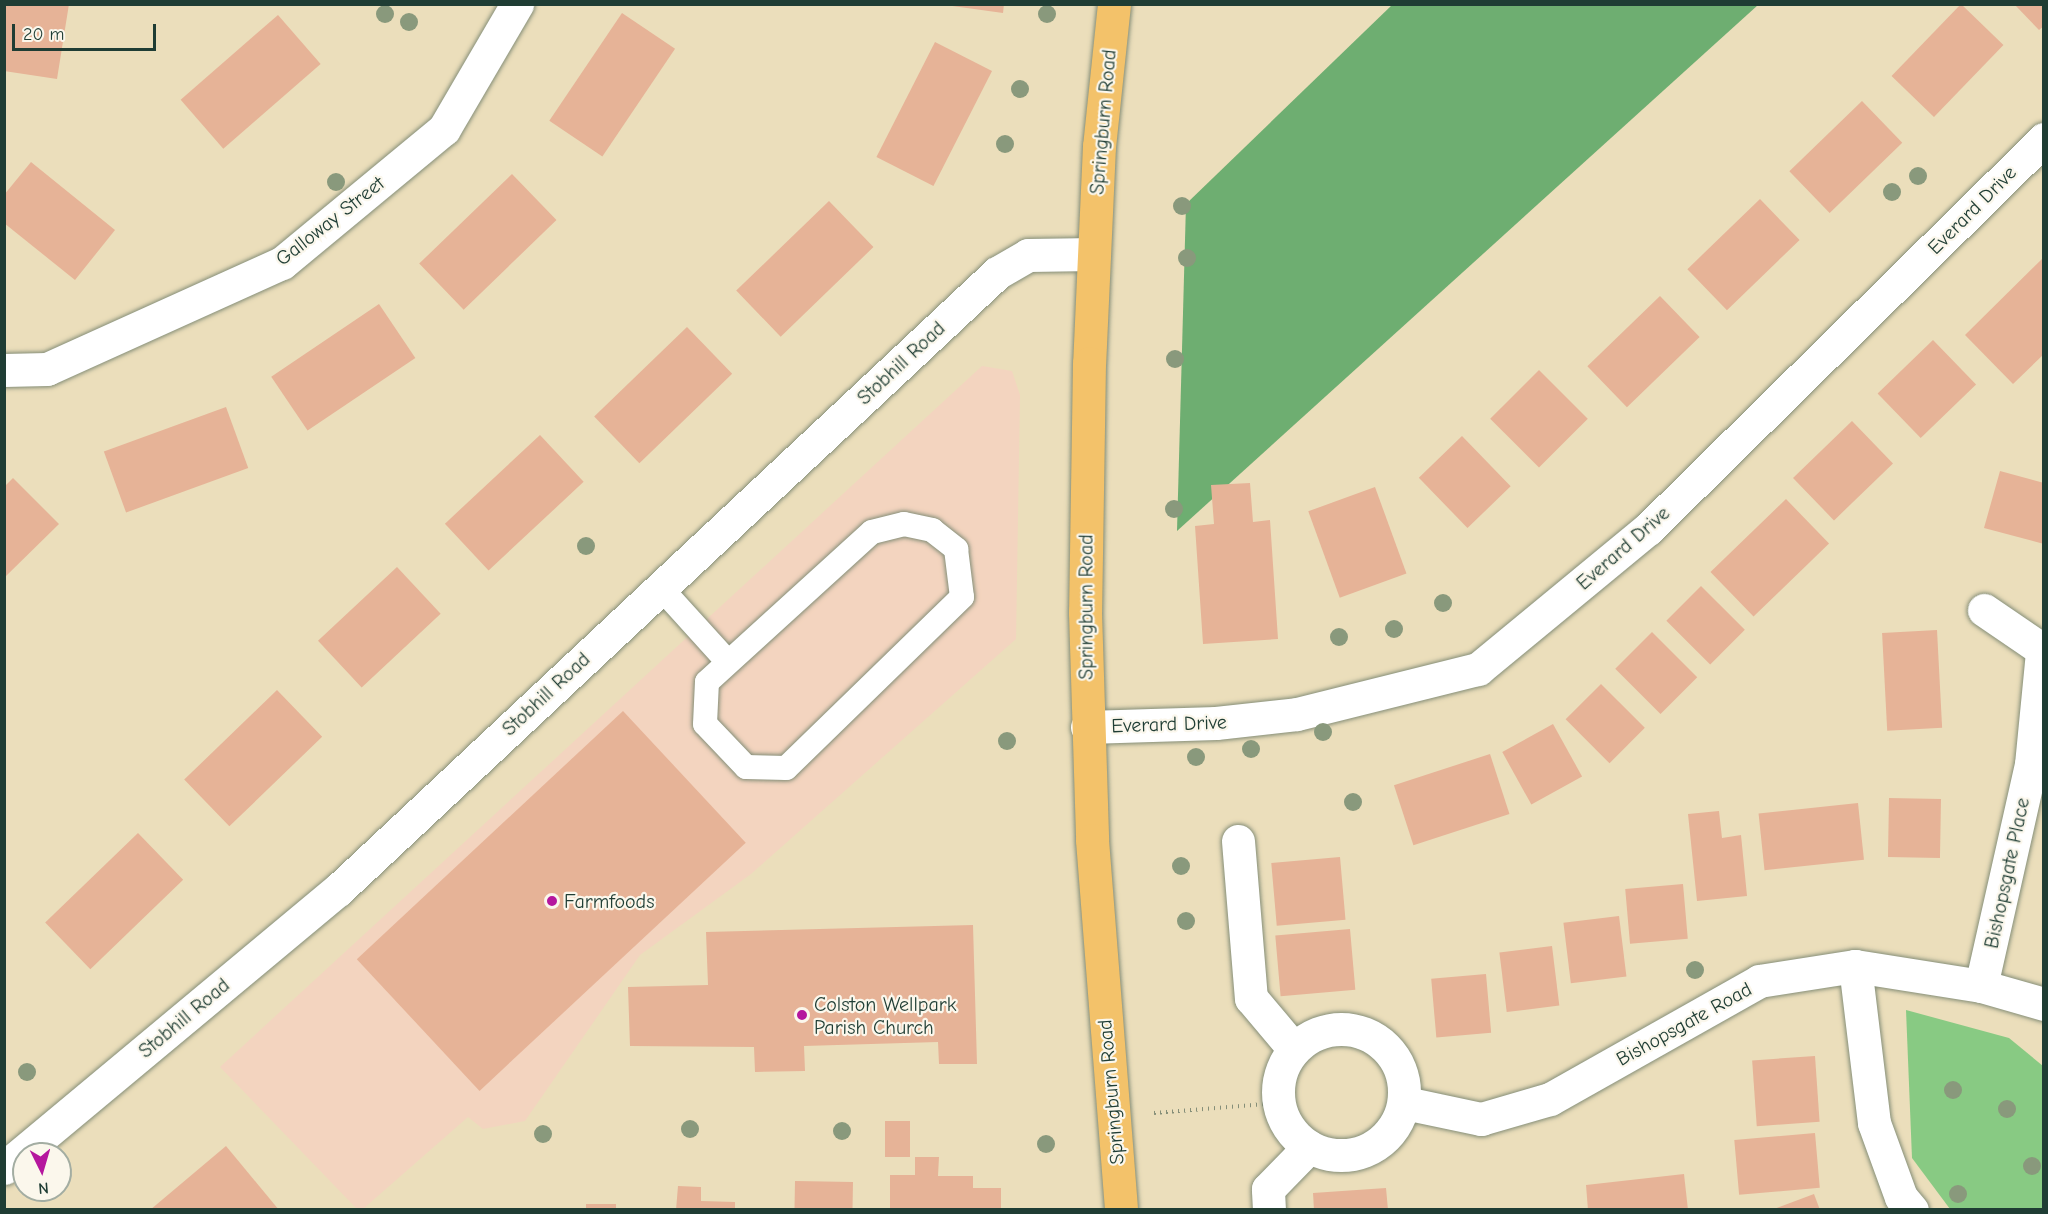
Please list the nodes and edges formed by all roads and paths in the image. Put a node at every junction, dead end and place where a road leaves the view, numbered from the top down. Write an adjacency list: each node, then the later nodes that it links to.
1 (517, 4): 5 (street, Galloway Street)
2 (1114, 4): 4 (main road, Springburn Road)
3 (2041, 147): 10 (street, Everard Drive)
4 (1094, 254): 6 (street, Stobhill Road); 10 (main road, Springburn Road)
5 (4, 370)
6 (660, 587): 9 (lane); 20 (street, Stobhill Road)
7 (1984, 610): 8 (street, Bishopsgate Place)
8 (2043, 651): 13 (street, Bishopsgate Place)
9 (726, 661): 9 (lane)
10 (1087, 727): 18 (main road, Springburn Road)
11 (1238, 841): 15 (street)
12 (1855, 966): 13 (street, Bishopsgate Road); 17 (street, Bishopsgate Road); 23 (street)
13 (1981, 986): 14 (street, Bishopsgate Road)
14 (2043, 1004)
15 (1294, 1049): 16 (street); 17 (street)
16 (1279, 1103): 18 (path); 19 (street)
17 (1405, 1103): 19 (street)
18 (1113, 1117): 21 (main road, Springburn Road)
19 (1309, 1147): 22 (street)
20 (4, 1168)
21 (1121, 1209)
22 (1269, 1209)
23 (1912, 1209)

